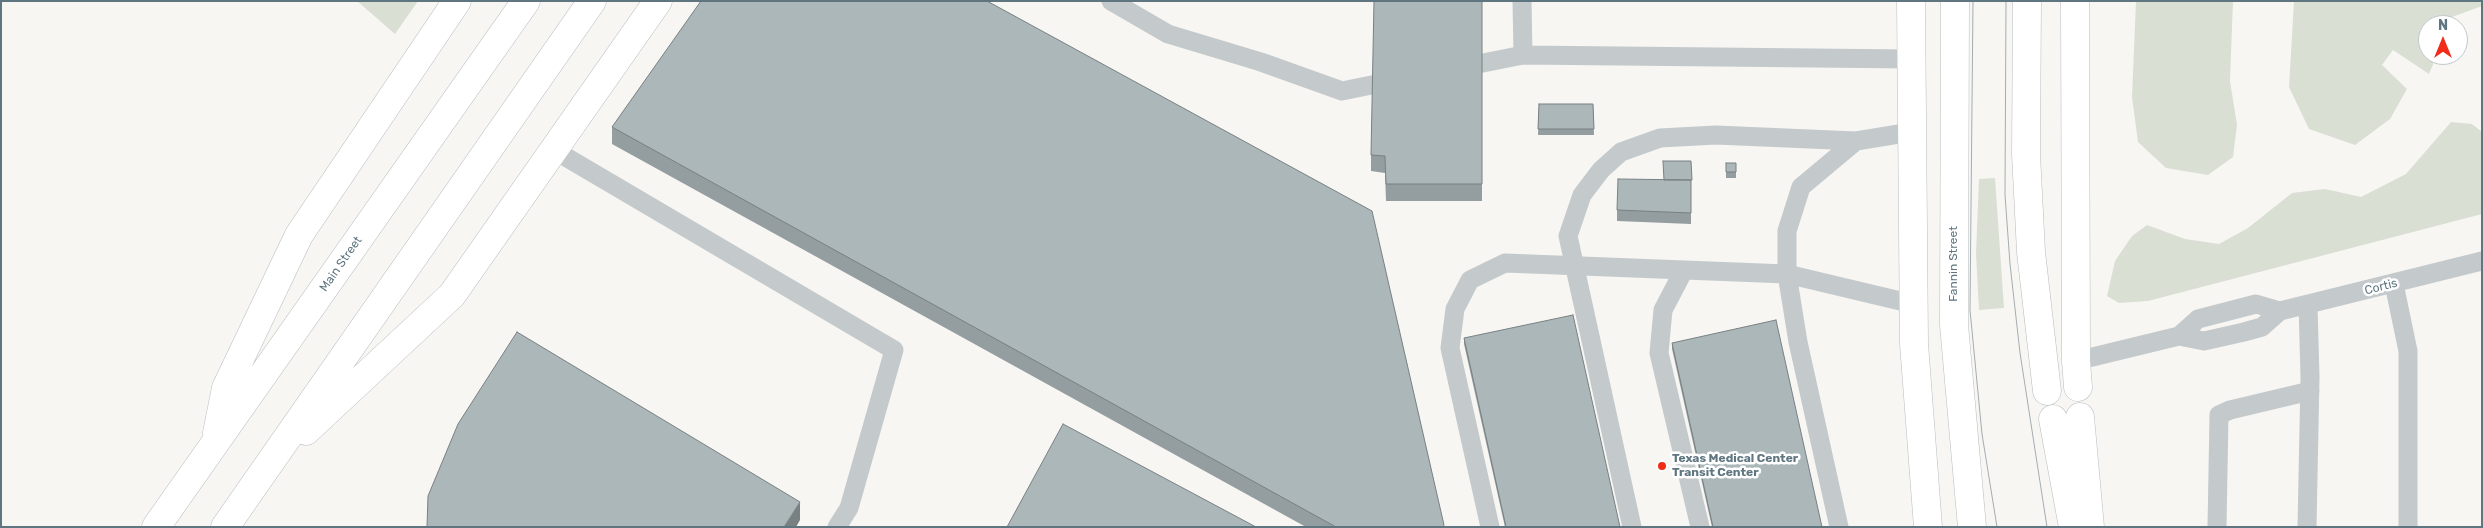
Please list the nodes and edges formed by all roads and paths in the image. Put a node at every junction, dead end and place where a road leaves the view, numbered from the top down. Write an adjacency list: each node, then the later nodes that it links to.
1 (457, 1): 30 (main road)
2 (526, 1): 30 (main road, Main Street)
3 (592, 1): 31 (main road)
4 (658, 1): 17 (main road)
5 (1111, 1): 14 (lane)
6 (1522, 1): 11 (lane)
7 (1911, 1): 12 (main road)
8 (1955, 1): 40 (main road, Fannin Street)
9 (2027, 1): 26 (main road)
10 (2075, 1): 25 (main road)
11 (1523, 55): 12 (lane); 13 (lane)
12 (1911, 59): 15 (main road)
13 (1438, 72)
14 (1409, 77)
15 (1911, 132): 16 (lane); 23 (main road)
16 (1856, 141): 19 (lane); 21 (lane)
17 (554, 150): 31 (main road); 34 (lane)
18 (2482, 261): 22 (lane, Cortis)
19 (1575, 267): 20 (lane); 35 (lane); 36 (lane)
20 (1684, 270): 21 (lane); 37 (lane)
21 (1787, 274): 23 (lane); 38 (lane)
22 (2394, 284): 24 (lane, Cortis); 45 (lane)
23 (1913, 304): 39 (main road)
24 (2308, 305): 25 (lane, Cortis); 27 (lane)
25 (2077, 374)
26 (2047, 391)
27 (2310, 391): 43 (lane); 44 (lane)
28 (2080, 417): 42 (main road)
29 (2053, 419): 41 (main road)
30 (216, 442): 32 (main road, Main Street)
31 (266, 468): 33 (main road)
32 (156, 527)
33 (225, 527)
34 (837, 527)
35 (1490, 527)
36 (1632, 527)
37 (1700, 527)
38 (1839, 527)
39 (1928, 527)
40 (1972, 527)
41 (2073, 527)
42 (2090, 527)
43 (2217, 527)
44 (2307, 527)
45 (2408, 527)

